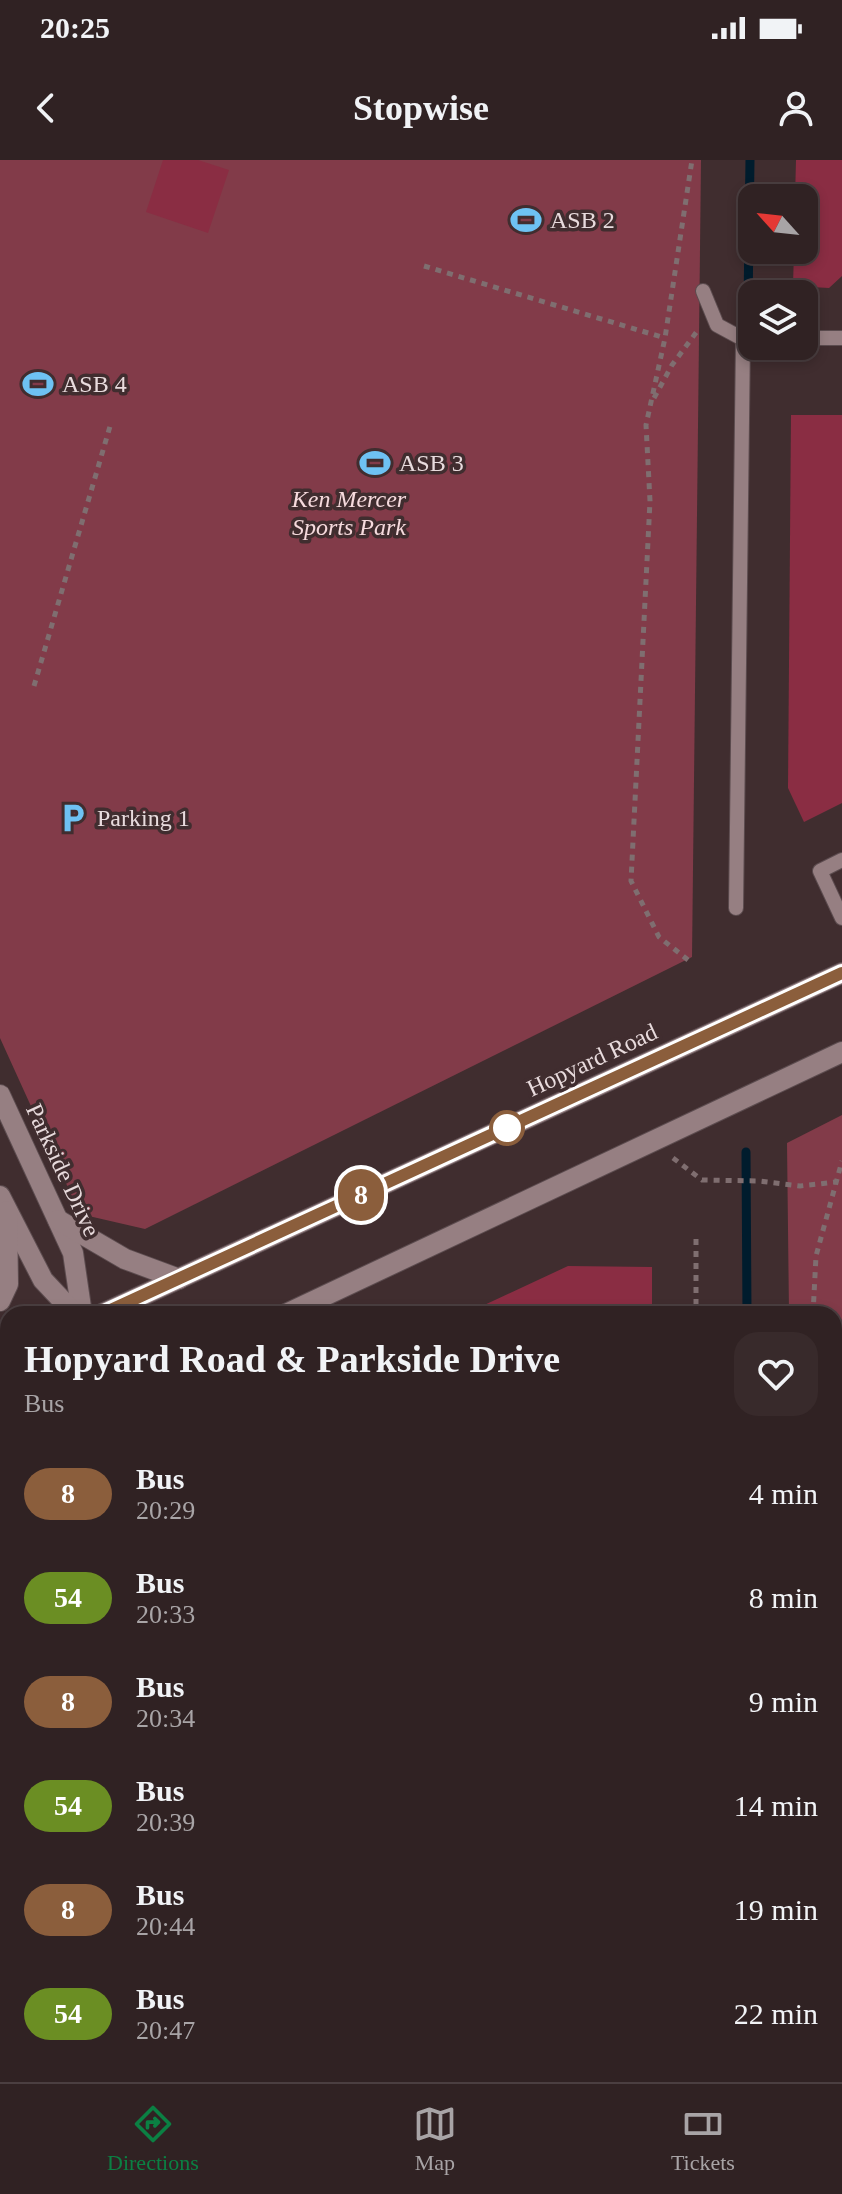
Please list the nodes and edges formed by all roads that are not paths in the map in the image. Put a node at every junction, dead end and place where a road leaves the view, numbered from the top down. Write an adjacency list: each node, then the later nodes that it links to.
1 (703, 291): 2 (lane)
2 (738, 334)
3 (818, 338): 4 (lane)
4 (842, 338)
5 (748, 360): 7 (lane)
6 (842, 860): 8 (lane)
7 (736, 908)
8 (842, 918)
9 (842, 973): 14 (main road, Hopyard Road)
10 (842, 1052): 19 (main road)
11 (0, 1095): 13 (main road, Parkside Drive)
12 (4, 1203): 15 (main road); 16 (main road)
13 (58, 1220): 14 (main road); 17 (main road, Parkside Drive)
14 (179, 1279): 18 (main road, Hopyard Road)
15 (0, 1301)
16 (67, 1306)
17 (81, 1306)
18 (120, 1306)
19 (303, 1306)

